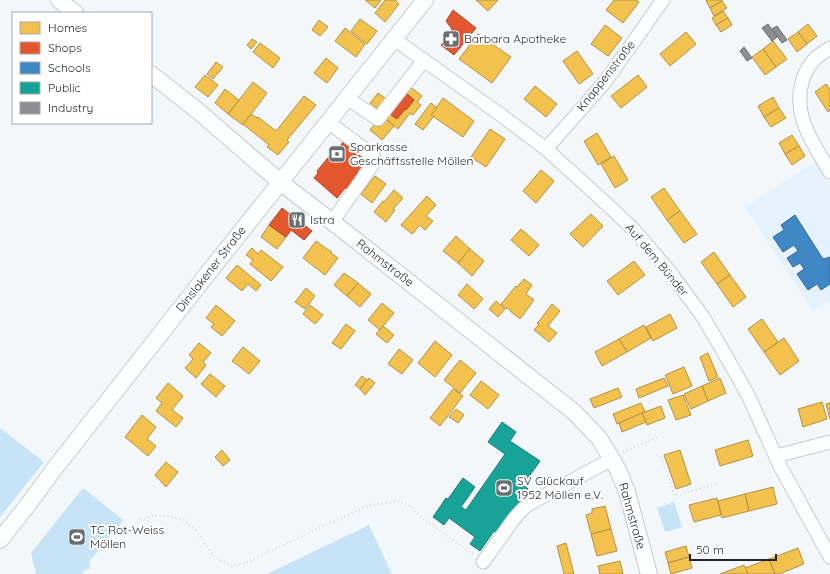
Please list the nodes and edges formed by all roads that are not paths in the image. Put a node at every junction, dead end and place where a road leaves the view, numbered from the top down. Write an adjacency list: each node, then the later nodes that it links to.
1 (59, 0): 4 (main road)
2 (425, 0): 5 (main road, Dinslakener Straße)
3 (663, 0): 11 (street, Knappenstraße)
4 (74, 12)
5 (394, 39): 7 (street, Auf dem Bünder); 9 (main road, Dinslakener Straße)
6 (830, 48): 12 (street)
7 (424, 60): 9 (street); 11 (street, Auf dem Bünder)
8 (152, 75): 13 (main road, Rahmstraße)
9 (347, 98): 10 (main road, Dinslakener Straße)
10 (328, 122): 13 (main road, Dinslakener Straße); 14 (street)
11 (546, 149): 16 (street, Auf dem Bünder)
12 (830, 172)
13 (280, 182): 14 (main road, Rahmstraße); 18 (main road, Dinslakener Straße)
14 (332, 222): 17 (main road, Rahmstraße)
15 (830, 442): 16 (street)
16 (776, 456): 19 (street, Auf dem Bünder)
17 (612, 459): 20 (street); 21 (main road, Rahmstraße)
18 (0, 540)
19 (830, 557)
20 (483, 562)
21 (649, 574)

